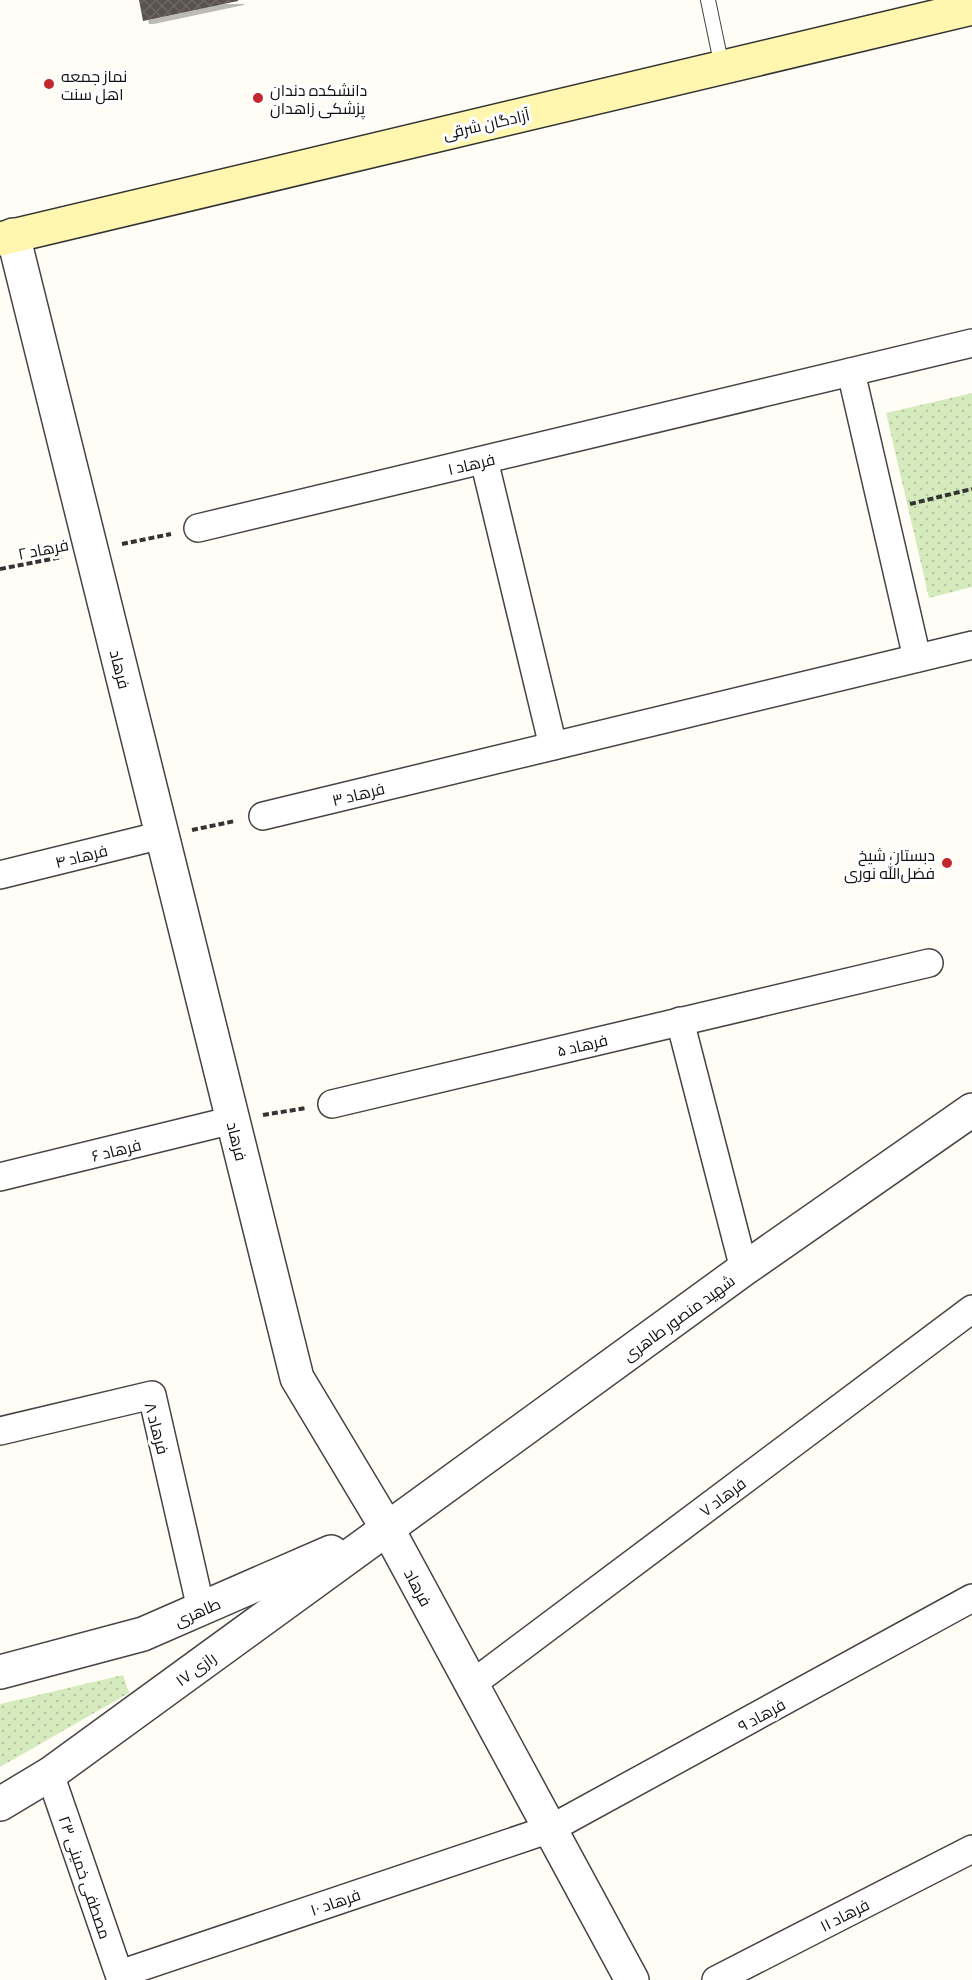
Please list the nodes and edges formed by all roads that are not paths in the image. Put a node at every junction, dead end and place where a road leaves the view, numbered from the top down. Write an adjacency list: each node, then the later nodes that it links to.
1 (708, 0): 3 (lane)
2 (972, 8): 3 (main road, آزادگان شرقی)
3 (722, 68): 4 (main road, آزادگان شرقی)
4 (6, 237): 13 (street, فرهاد)
5 (972, 343): 6 (street, فرهاد ۱)
6 (851, 372): 7 (street, فرهاد ۱); 10 (street)
7 (484, 460): 8 (street, فرهاد ۱); 11 (street)
8 (198, 528)
9 (972, 645): 10 (street, فرهاد ۳)
10 (917, 658): 11 (street, فرهاد ۳)
11 (554, 746): 12 (street, فرهاد ۳)
12 (263, 816)
13 (162, 835): 14 (street, فرهاد ۴); 19 (street, فرهاد)
14 (0, 875)
15 (929, 963): 16 (street, فرهاد ۵)
16 (680, 1021): 17 (street, فرهاد ۵); 21 (street)
17 (332, 1104)
18 (972, 1110): 21 (street, شهید منصور طاهری)
19 (233, 1120): 20 (street, فرهاد ۶); 24 (street, فرهاد)
20 (0, 1177)
21 (744, 1269): 24 (street, شهید منصور طاهری)
22 (972, 1309): 28 (street, فرهاد ۷)
23 (0, 1431): 26 (street, فرهاد ۸)
24 (387, 1528): 26 (street, طاهری); 28 (street, فرهاد); 29 (street, رازی ۱۷)
25 (972, 1598): 31 (street, فرهاد ۹)
26 (201, 1609): 27 (street, طاهری)
27 (0, 1672)
28 (472, 1684): 31 (street, فرهاد)
29 (50, 1774): 30 (street, رازی ۱۷); 33 (street, مصطفی خمینی ۲۳)
30 (0, 1804)
31 (550, 1829): 33 (street, فرهاد ۱۰); 34 (street, فرهاد)
32 (972, 1849): 35 (street, فرهاد ۱۱)
33 (121, 1977)
34 (632, 1980)
35 (716, 1980)

